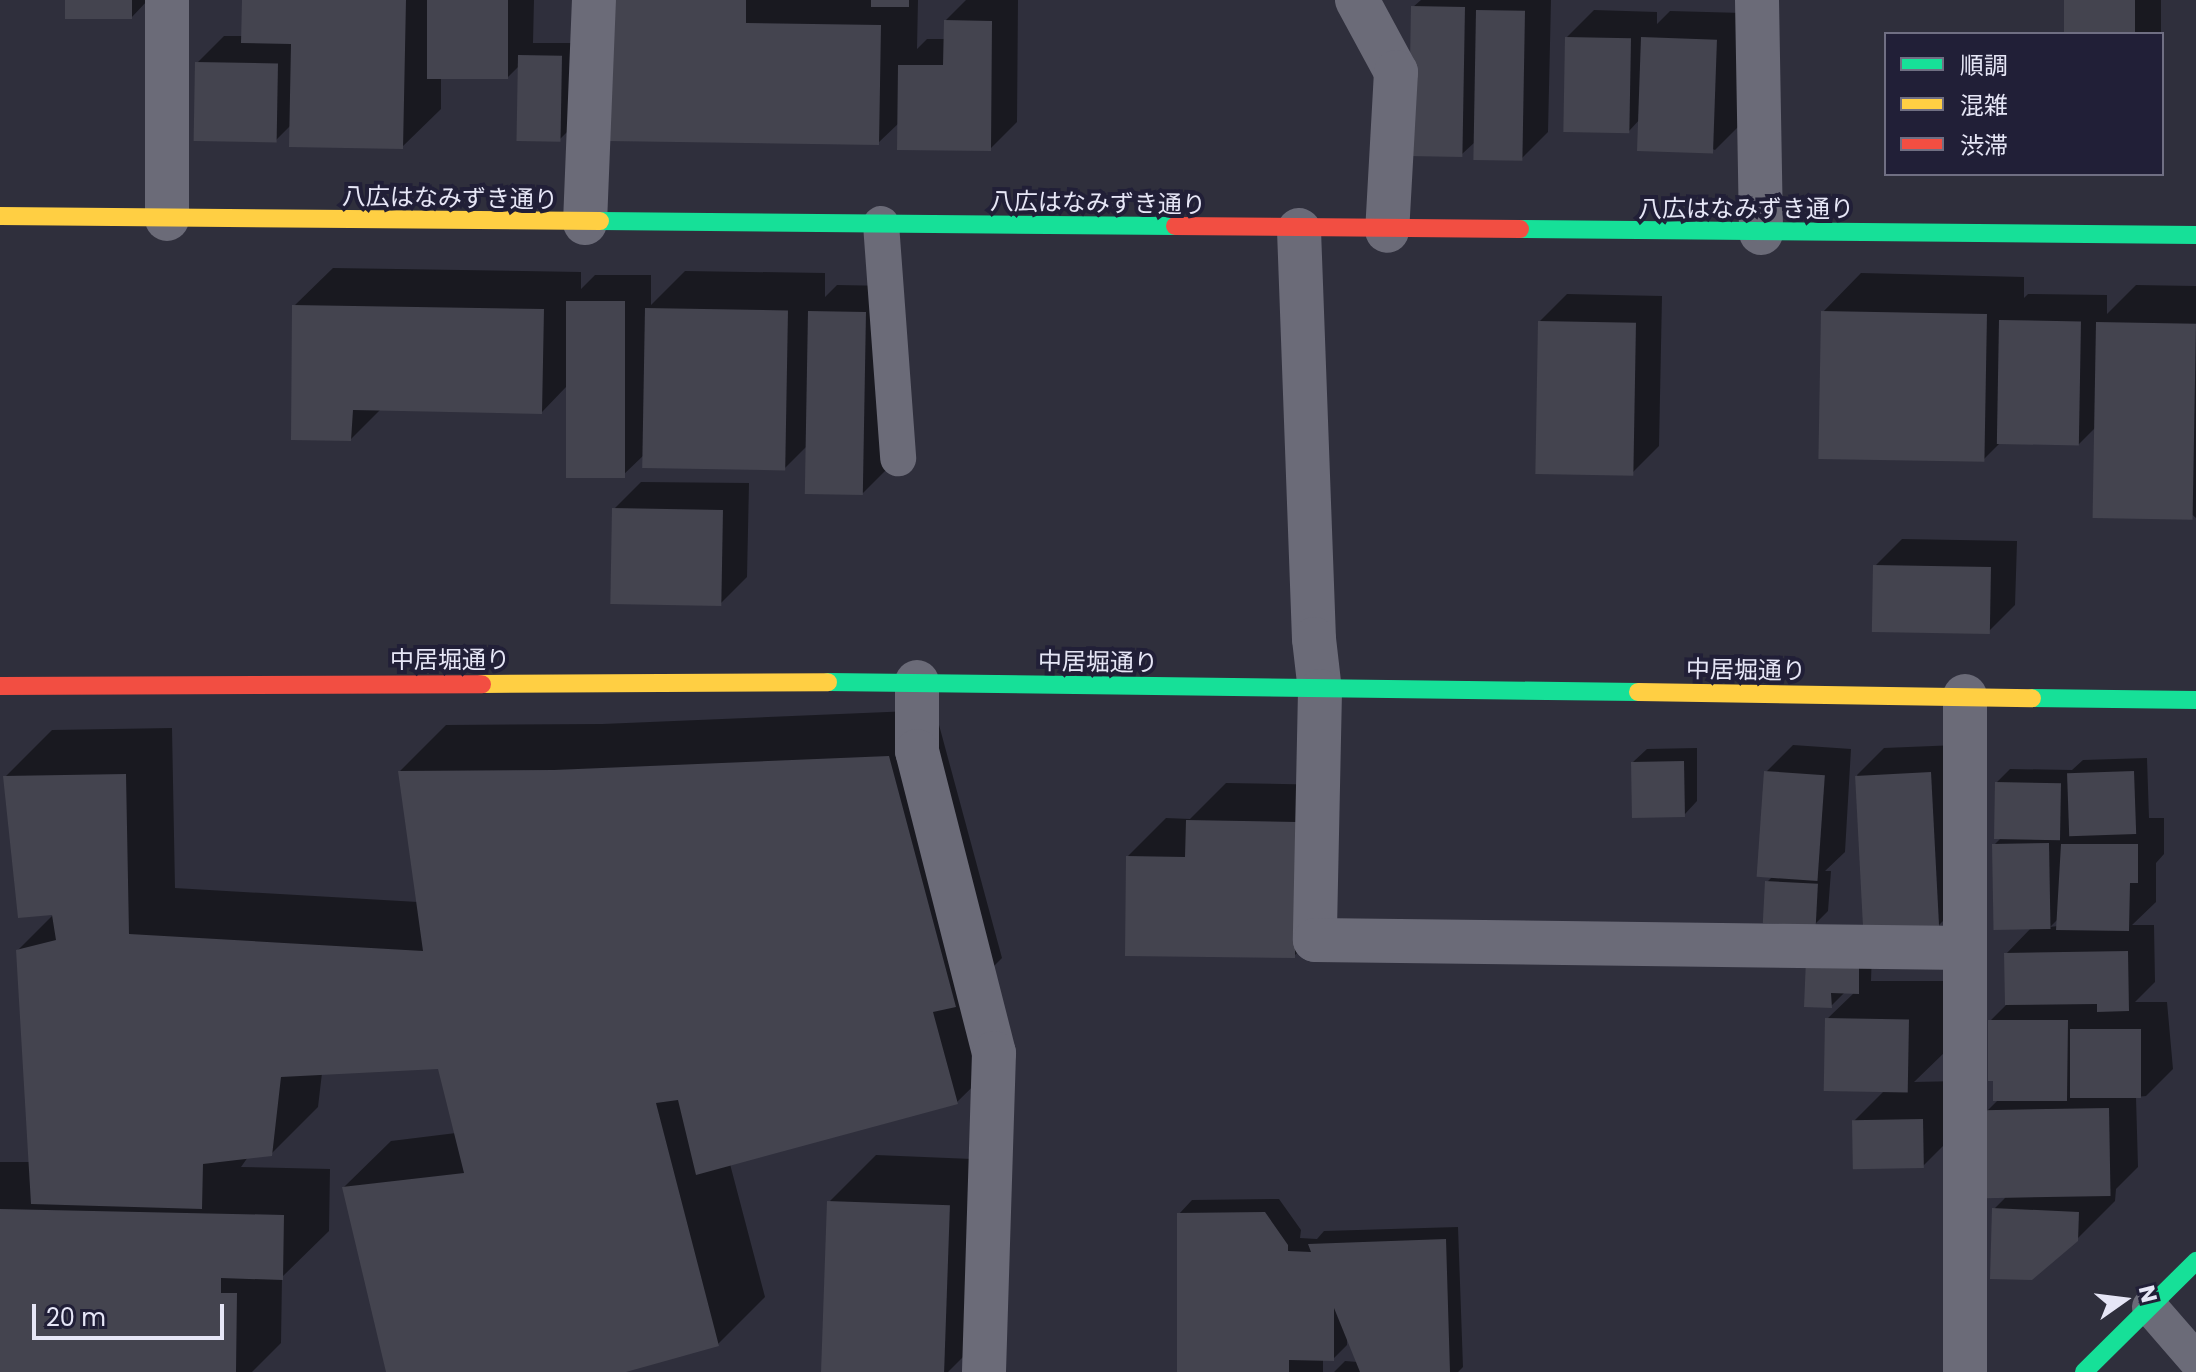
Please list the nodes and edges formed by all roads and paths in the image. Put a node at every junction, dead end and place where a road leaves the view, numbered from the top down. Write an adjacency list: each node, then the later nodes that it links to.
1 (167, 0): 6 (street)
2 (594, 0): 7 (street)
3 (1357, 0): 10 (street)
4 (1757, 0): 11 (street)
5 (0, 216): 6 (street, 八広はなみずき通り)
6 (167, 219): 7 (street, 八広はなみずき通り)
7 (585, 223): 8 (street, 八広はなみずき通り)
8 (881, 224): 9 (street, 八広はなみずき通り); 13 (lane)
9 (1299, 230): 10 (street, 八広はなみずき通り); 16 (street)
10 (1387, 231): 11 (street, 八広はなみずき通り)
11 (1761, 233): 12 (street, 八広はなみずき通り)
12 (2196, 235)
13 (898, 458)
14 (917, 682): 15 (street, 中居堀通り); 16 (street, 中居堀通り); 23 (street)
15 (0, 686)
16 (1320, 691): 17 (street, 中居堀通り); 19 (street)
17 (1965, 696): 18 (street, 中居堀通り); 19 (street)
18 (2196, 700)
19 (1965, 948): 24 (street)
20 (2196, 1261): 21 (street)
21 (2150, 1307): 22 (lane); 25 (street)
22 (2196, 1360)
23 (984, 1372)
24 (1965, 1372)
25 (2084, 1372)

